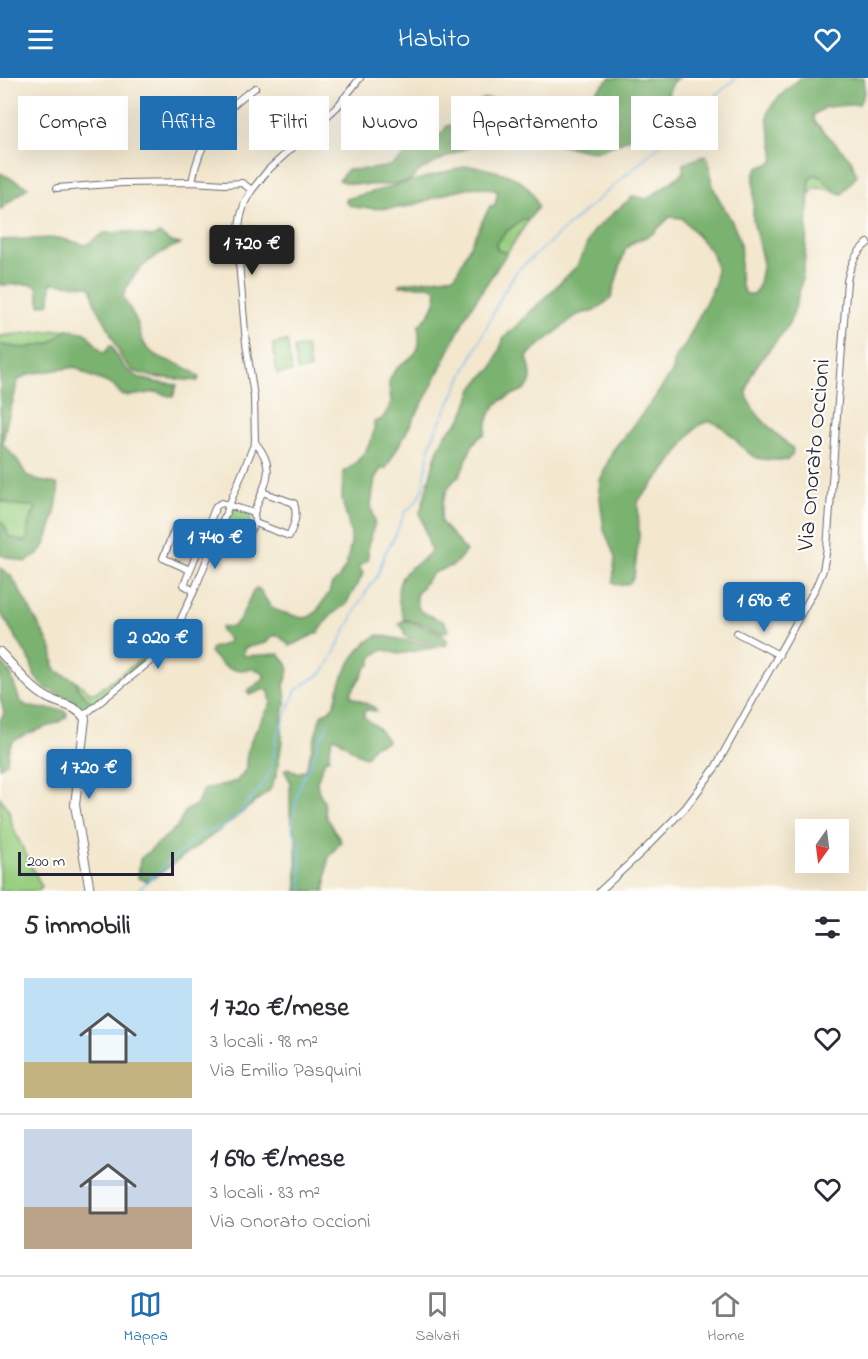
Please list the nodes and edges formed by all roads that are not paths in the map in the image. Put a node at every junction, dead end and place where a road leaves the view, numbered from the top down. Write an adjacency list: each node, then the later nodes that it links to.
1 (360, 78): 5 (street)
2 (255, 88): 3 (street)
3 (192, 182): 4 (street); 5 (street)
4 (57, 188)
5 (252, 190): 7 (street)
6 (868, 243): 18 (street, Via Onorato Occioni)
7 (255, 442): 8 (street); 9 (street)
8 (262, 492): 10 (street); 11 (street)
9 (230, 504): 10 (street); 12 (street); 13 (street)
10 (254, 513): 11 (street)
11 (255, 523): 13 (street)
12 (203, 537): 13 (street); 14 (street); 14 (street)
13 (215, 540): 15 (street)
14 (190, 570): 15 (street)
15 (194, 591): 19 (street)
16 (737, 633): 18 (street)
17 (0, 652): 19 (street)
18 (779, 655): 21 (street, Via Onorato Occioni)
19 (83, 716): 20 (street)
20 (90, 891)
21 (600, 891)

